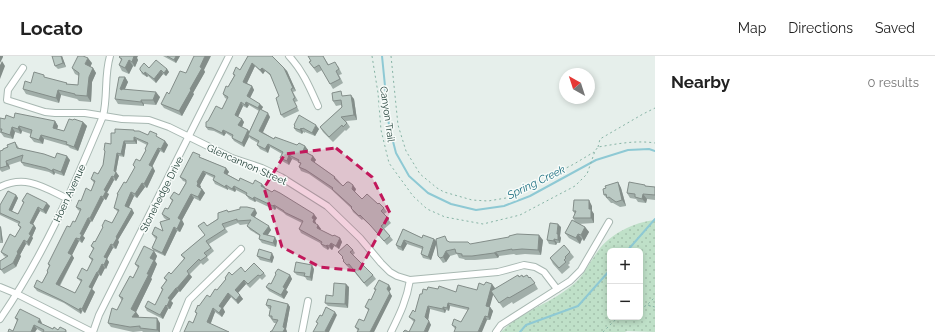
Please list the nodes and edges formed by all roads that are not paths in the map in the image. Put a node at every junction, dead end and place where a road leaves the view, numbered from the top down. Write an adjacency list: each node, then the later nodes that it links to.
1 (110, 56): 6 (street, Hoen Avenue)
2 (229, 56): 7 (street, Stonehedge Drive)
3 (289, 56): 5 (street)
4 (24, 68): 6 (street, Glencannon Street)
5 (318, 106)
6 (103, 116): 7 (street, Glencannon Street); 9 (street, Hoen Avenue)
7 (189, 138): 12 (street, Glencannon Street); 18 (street, Stonehedge Drive)
8 (0, 187): 9 (street)
9 (68, 199): 15 (street, Hoen Avenue)
10 (609, 222): 14 (street)
11 (242, 249): 19 (street)
12 (410, 280): 14 (street, Glencannon Street); 21 (street)
13 (0, 287): 15 (street)
14 (557, 289): 22 (street)
15 (18, 294): 17 (street, Hoen Avenue); 18 (street)
16 (308, 301): 20 (street)
17 (0, 319)
18 (92, 332)
19 (176, 332)
20 (302, 332)
21 (391, 332)
22 (496, 332)

